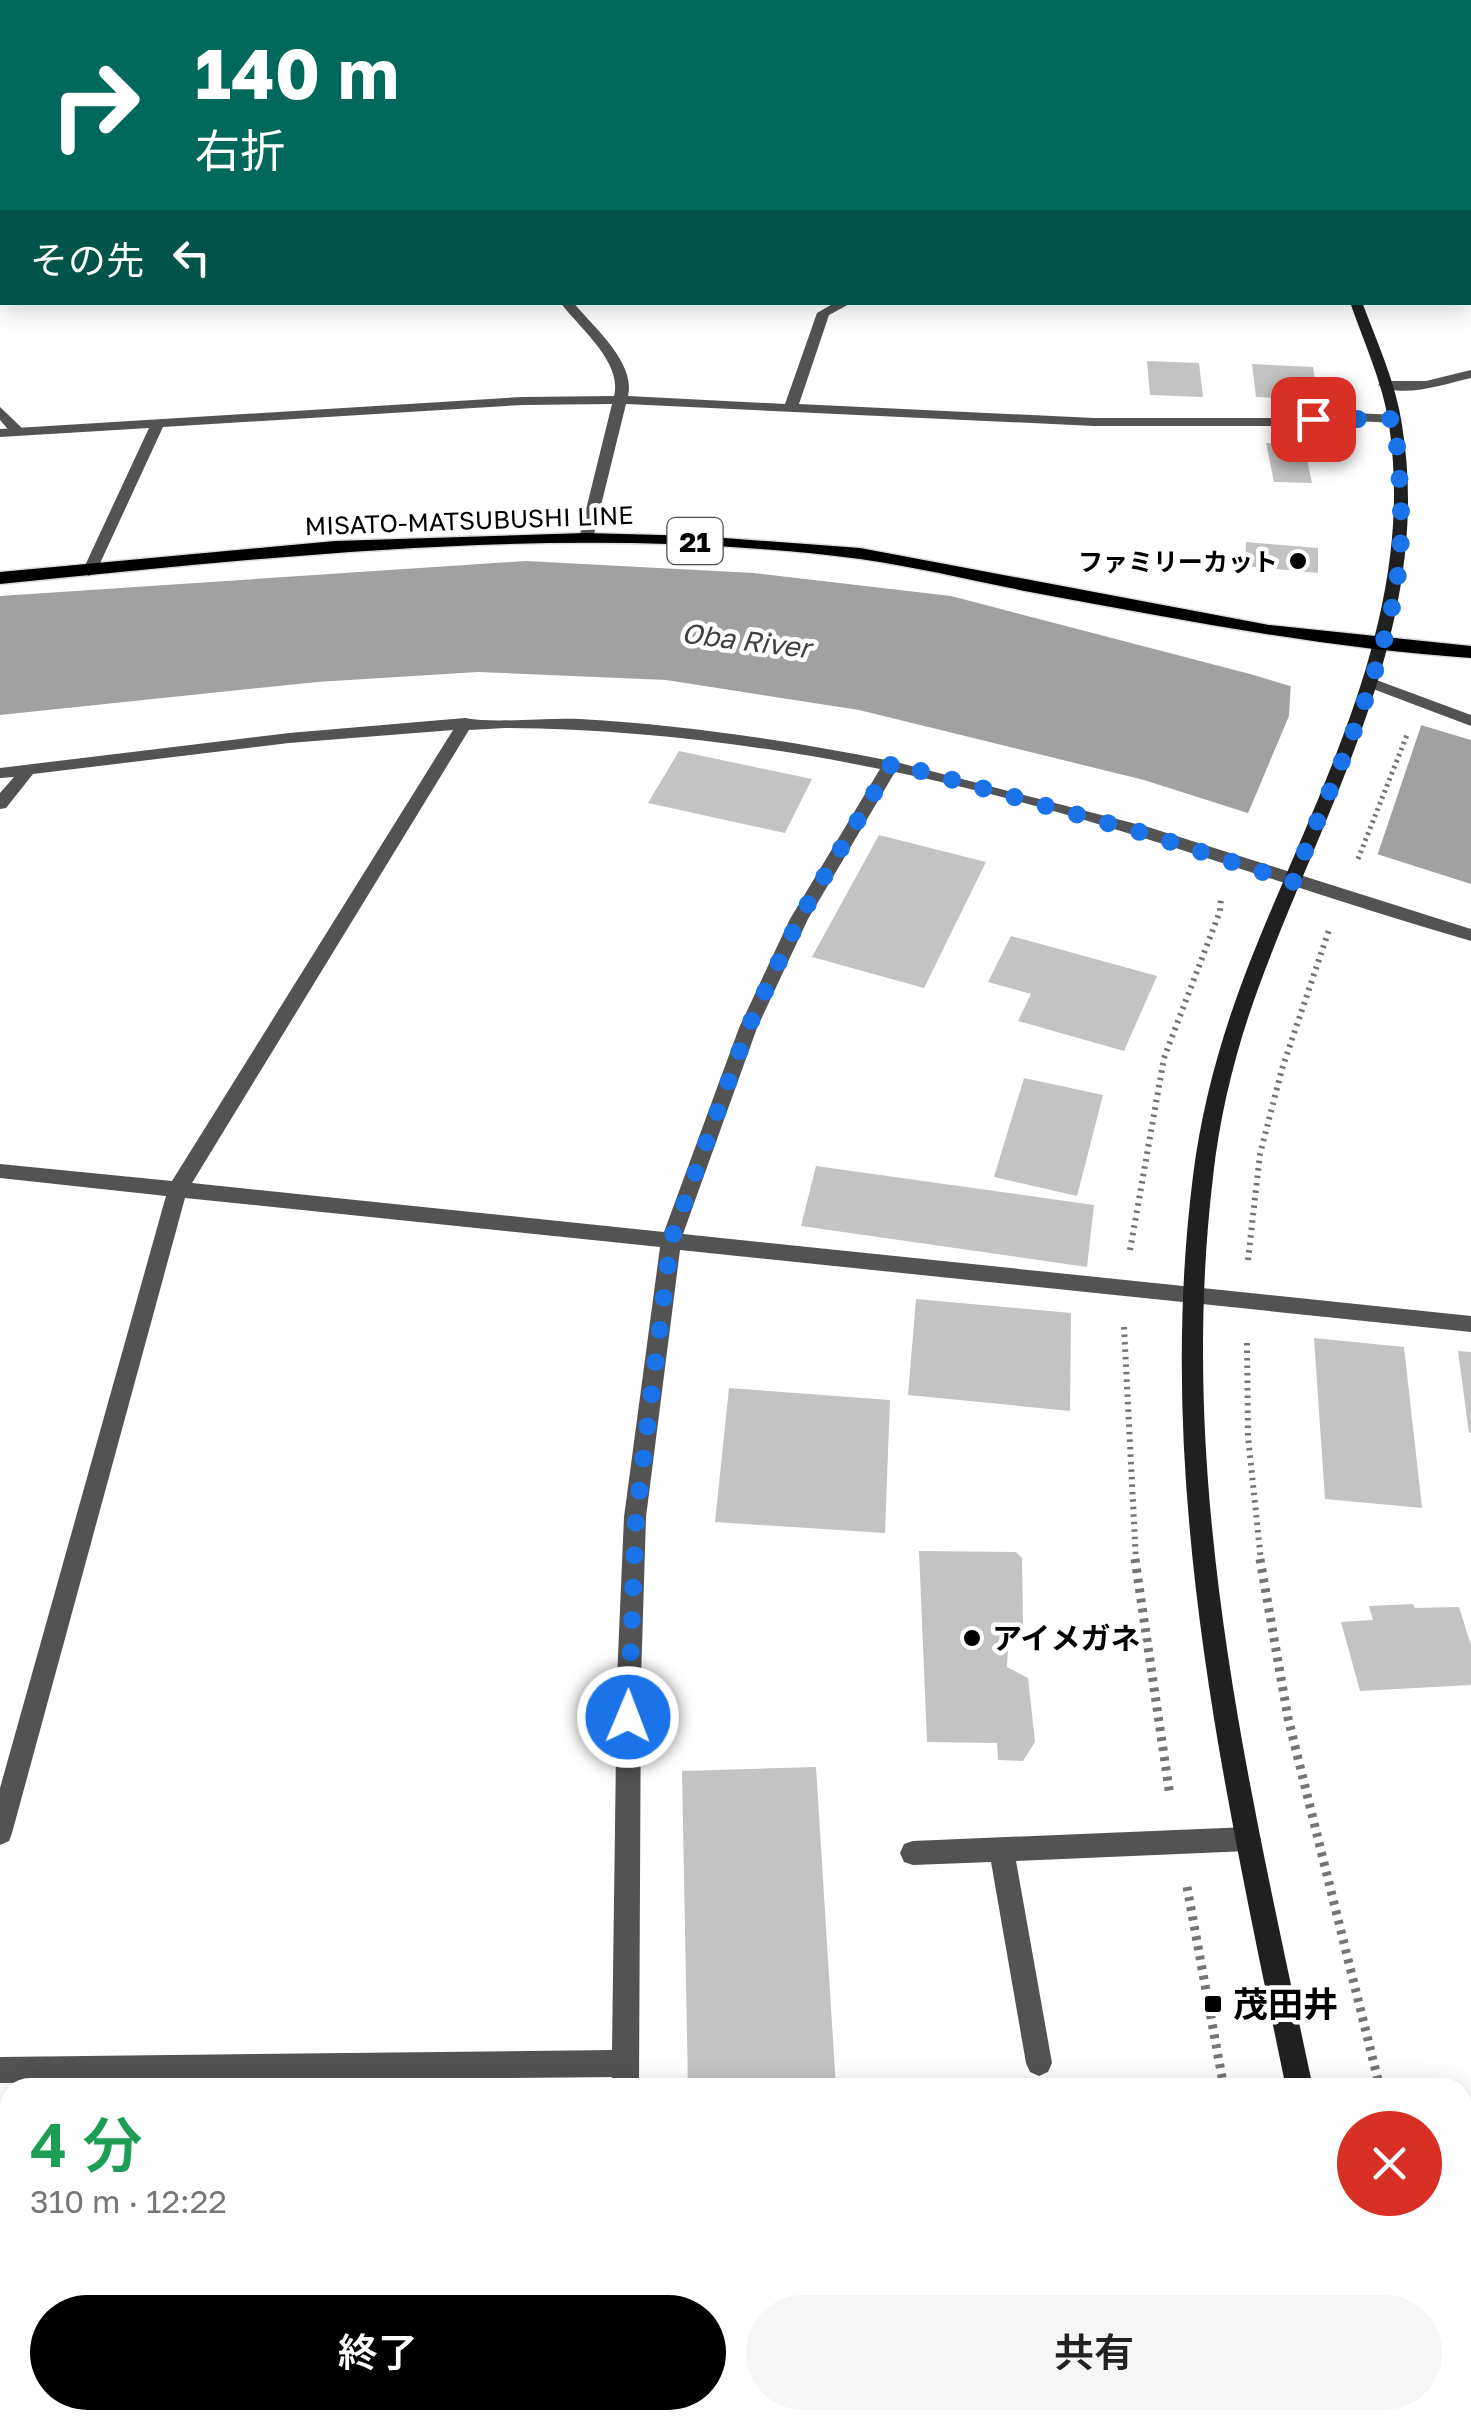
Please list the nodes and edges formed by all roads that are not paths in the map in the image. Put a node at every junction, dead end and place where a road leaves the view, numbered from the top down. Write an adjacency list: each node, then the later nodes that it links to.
1 (568, 305): 6 (street)
2 (841, 305): 7 (street)
3 (1357, 305): 5 (street)
4 (1471, 374): 5 (street)
5 (1384, 385): 9 (street)
6 (622, 400): 7 (street); 10 (street); 13 (street)
7 (790, 410): 9 (street)
8 (0, 411): 11 (street)
9 (1395, 419): 16 (street)
10 (158, 423): 11 (street); 14 (street)
11 (17, 431): 12 (street)
12 (0, 432)
13 (586, 538): 14 (main road, MISATO-MATSUBUSHI LINE / 21); 16 (main road, MISATO-MATSUBUSHI LINE / 21)
14 (89, 572): 15 (main road, MISATO-MATSUBUSHI LINE / 21)
15 (0, 578)
16 (1383, 646): 17 (main road, MISATO-MATSUBUSHI LINE / 21); 18 (street)
17 (1471, 652)
18 (1368, 691): 19 (street); 25 (street)
19 (1471, 721)
20 (465, 723): 21 (street); 22 (street); 28 (street)
21 (892, 763): 25 (street); 29 (street)
22 (28, 770): 23 (street); 24 (street)
23 (0, 772)
24 (0, 804)
25 (1296, 874): 26 (street); 30 (street)
26 (1471, 935)
27 (0, 1171): 28 (street)
28 (178, 1189): 29 (street); 32 (street)
29 (671, 1240): 30 (street); 38 (street)
30 (1191, 1296): 31 (street); 33 (street)
31 (1471, 1324)
32 (0, 1833)
33 (1248, 1839): 34 (street); 39 (street)
34 (1001, 1850): 35 (street); 36 (street)
35 (912, 1853)
36 (1039, 2063)
37 (0, 2070): 38 (street)
38 (625, 2075)
39 (1298, 2078)

